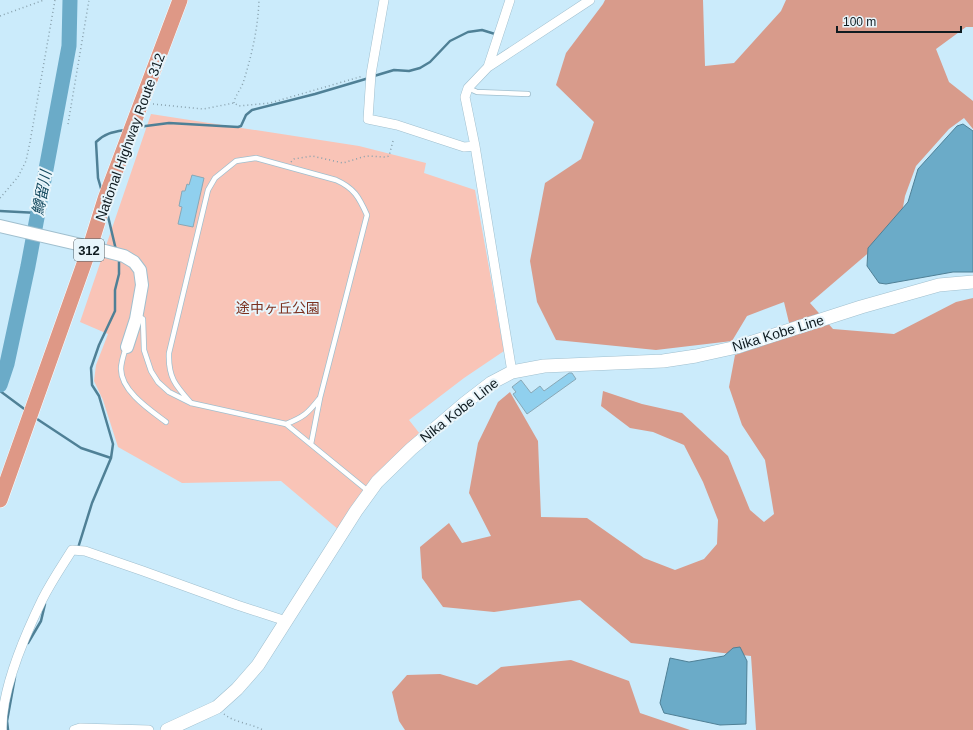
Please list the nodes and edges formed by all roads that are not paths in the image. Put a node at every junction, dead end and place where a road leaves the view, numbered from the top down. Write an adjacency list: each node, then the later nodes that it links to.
1 (180, 0): 10 (highway, National Highway Route 312 / 312)
2 (384, 0): 8 (street)
3 (510, 0): 5 (street)
4 (590, 0): 5 (street)
5 (488, 67): 6 (street)
6 (468, 88): 7 (lane); 8 (street)
7 (528, 94)
8 (475, 146): 14 (street)
9 (1, 226): 10 (street)
10 (90, 247): 12 (street); 21 (highway, National Highway Route 312 / 312)
11 (973, 282): 14 (main road, Nika Kobe Line)
12 (136, 314): 13 (street); 16 (lane)
13 (127, 347): 17 (lane)
14 (512, 372): 20 (main road, Nika Kobe Line)
15 (320, 398): 16 (lane); 18 (lane); 19 (lane)
16 (191, 403): 18 (lane)
17 (166, 422)
18 (286, 424): 19 (lane)
19 (311, 444): 20 (lane)
20 (369, 492): 22 (main road, Nika Kobe Line)
21 (0, 500)
22 (286, 621): 23 (street); 26 (main road, Nika Kobe Line)
23 (2, 730)
24 (74, 730): 25 (street)
25 (150, 730)
26 (167, 730)

